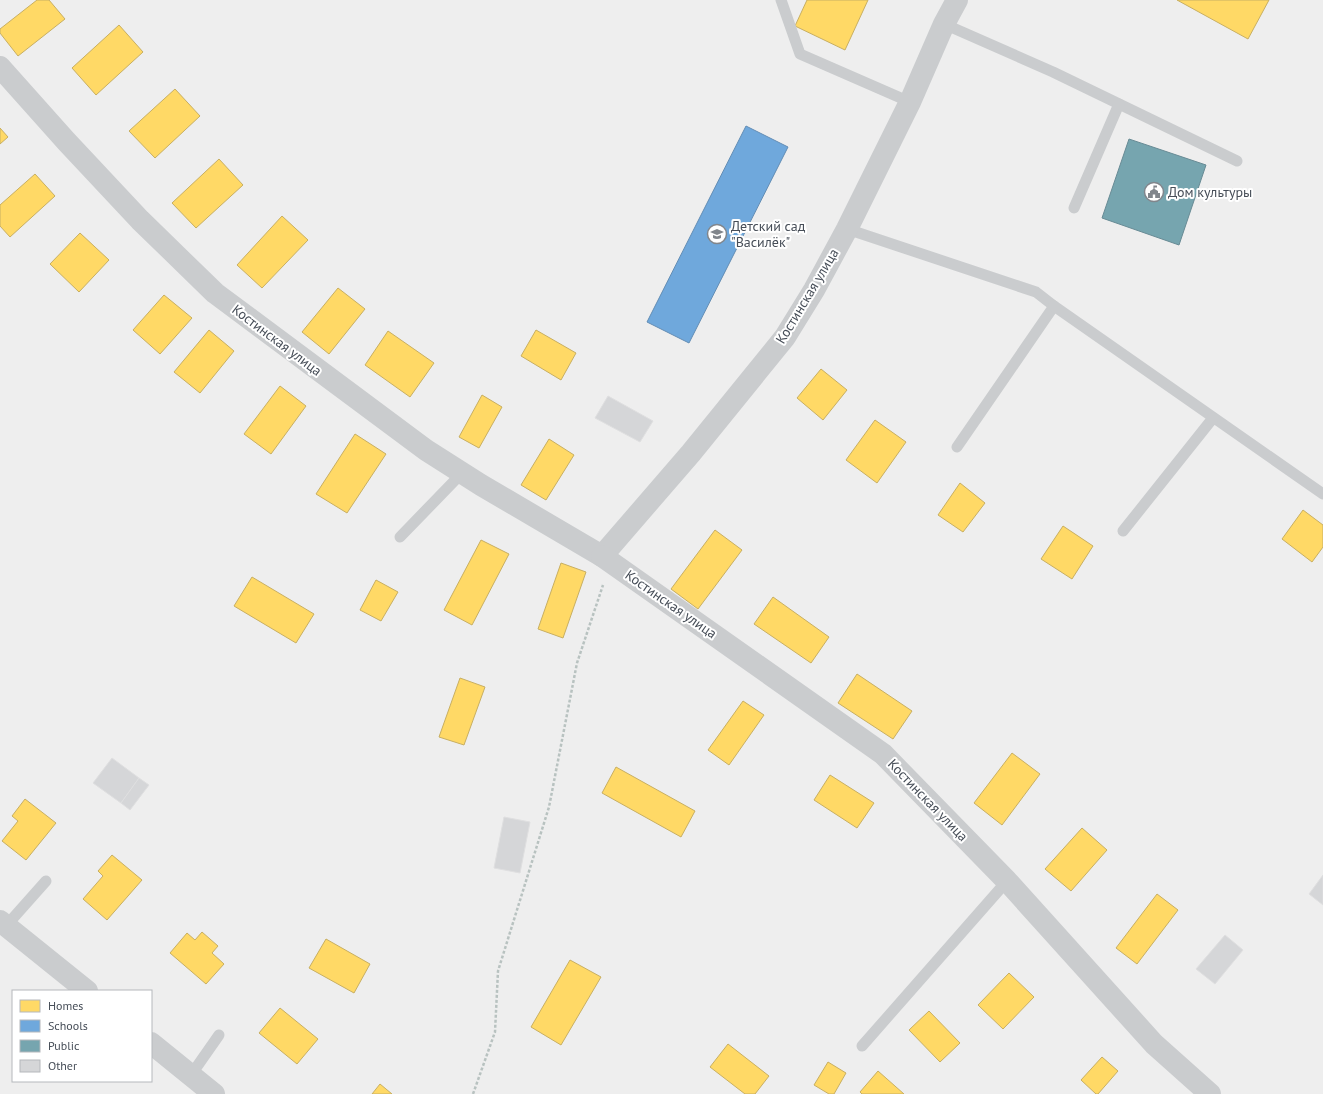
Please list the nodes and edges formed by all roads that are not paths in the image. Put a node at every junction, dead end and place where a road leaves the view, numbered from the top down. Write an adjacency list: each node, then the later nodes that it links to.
1 (781, 0): 5 (lane)
2 (957, 0): 3 (street, Костинская улица)
3 (944, 24): 5 (street, Костинская улица); 6 (lane)
4 (0, 67): 13 (street, Костинская улица)
5 (910, 102): 9 (street, Костинская улица)
6 (1119, 104): 7 (lane); 8 (lane)
7 (1237, 161)
8 (1074, 208)
9 (847, 229): 10 (lane); 17 (street, Костинская улица)
10 (1054, 306): 11 (lane); 12 (lane)
11 (1213, 418): 14 (lane); 15 (lane)
12 (956, 447)
13 (462, 473): 16 (lane); 17 (street, Костинская улица)
14 (1323, 494)
15 (1123, 531)
16 (400, 537)
17 (606, 559): 19 (street, Костинская улица)
18 (46, 881): 20 (lane)
19 (1007, 881): 24 (lane); 27 (street, Костинская улица)
20 (3, 923): 21 (street)
21 (86, 990)
22 (219, 1035): 25 (lane)
23 (152, 1044): 25 (street)
24 (862, 1046)
25 (191, 1075): 26 (street)
26 (214, 1094)
27 (1210, 1094)

